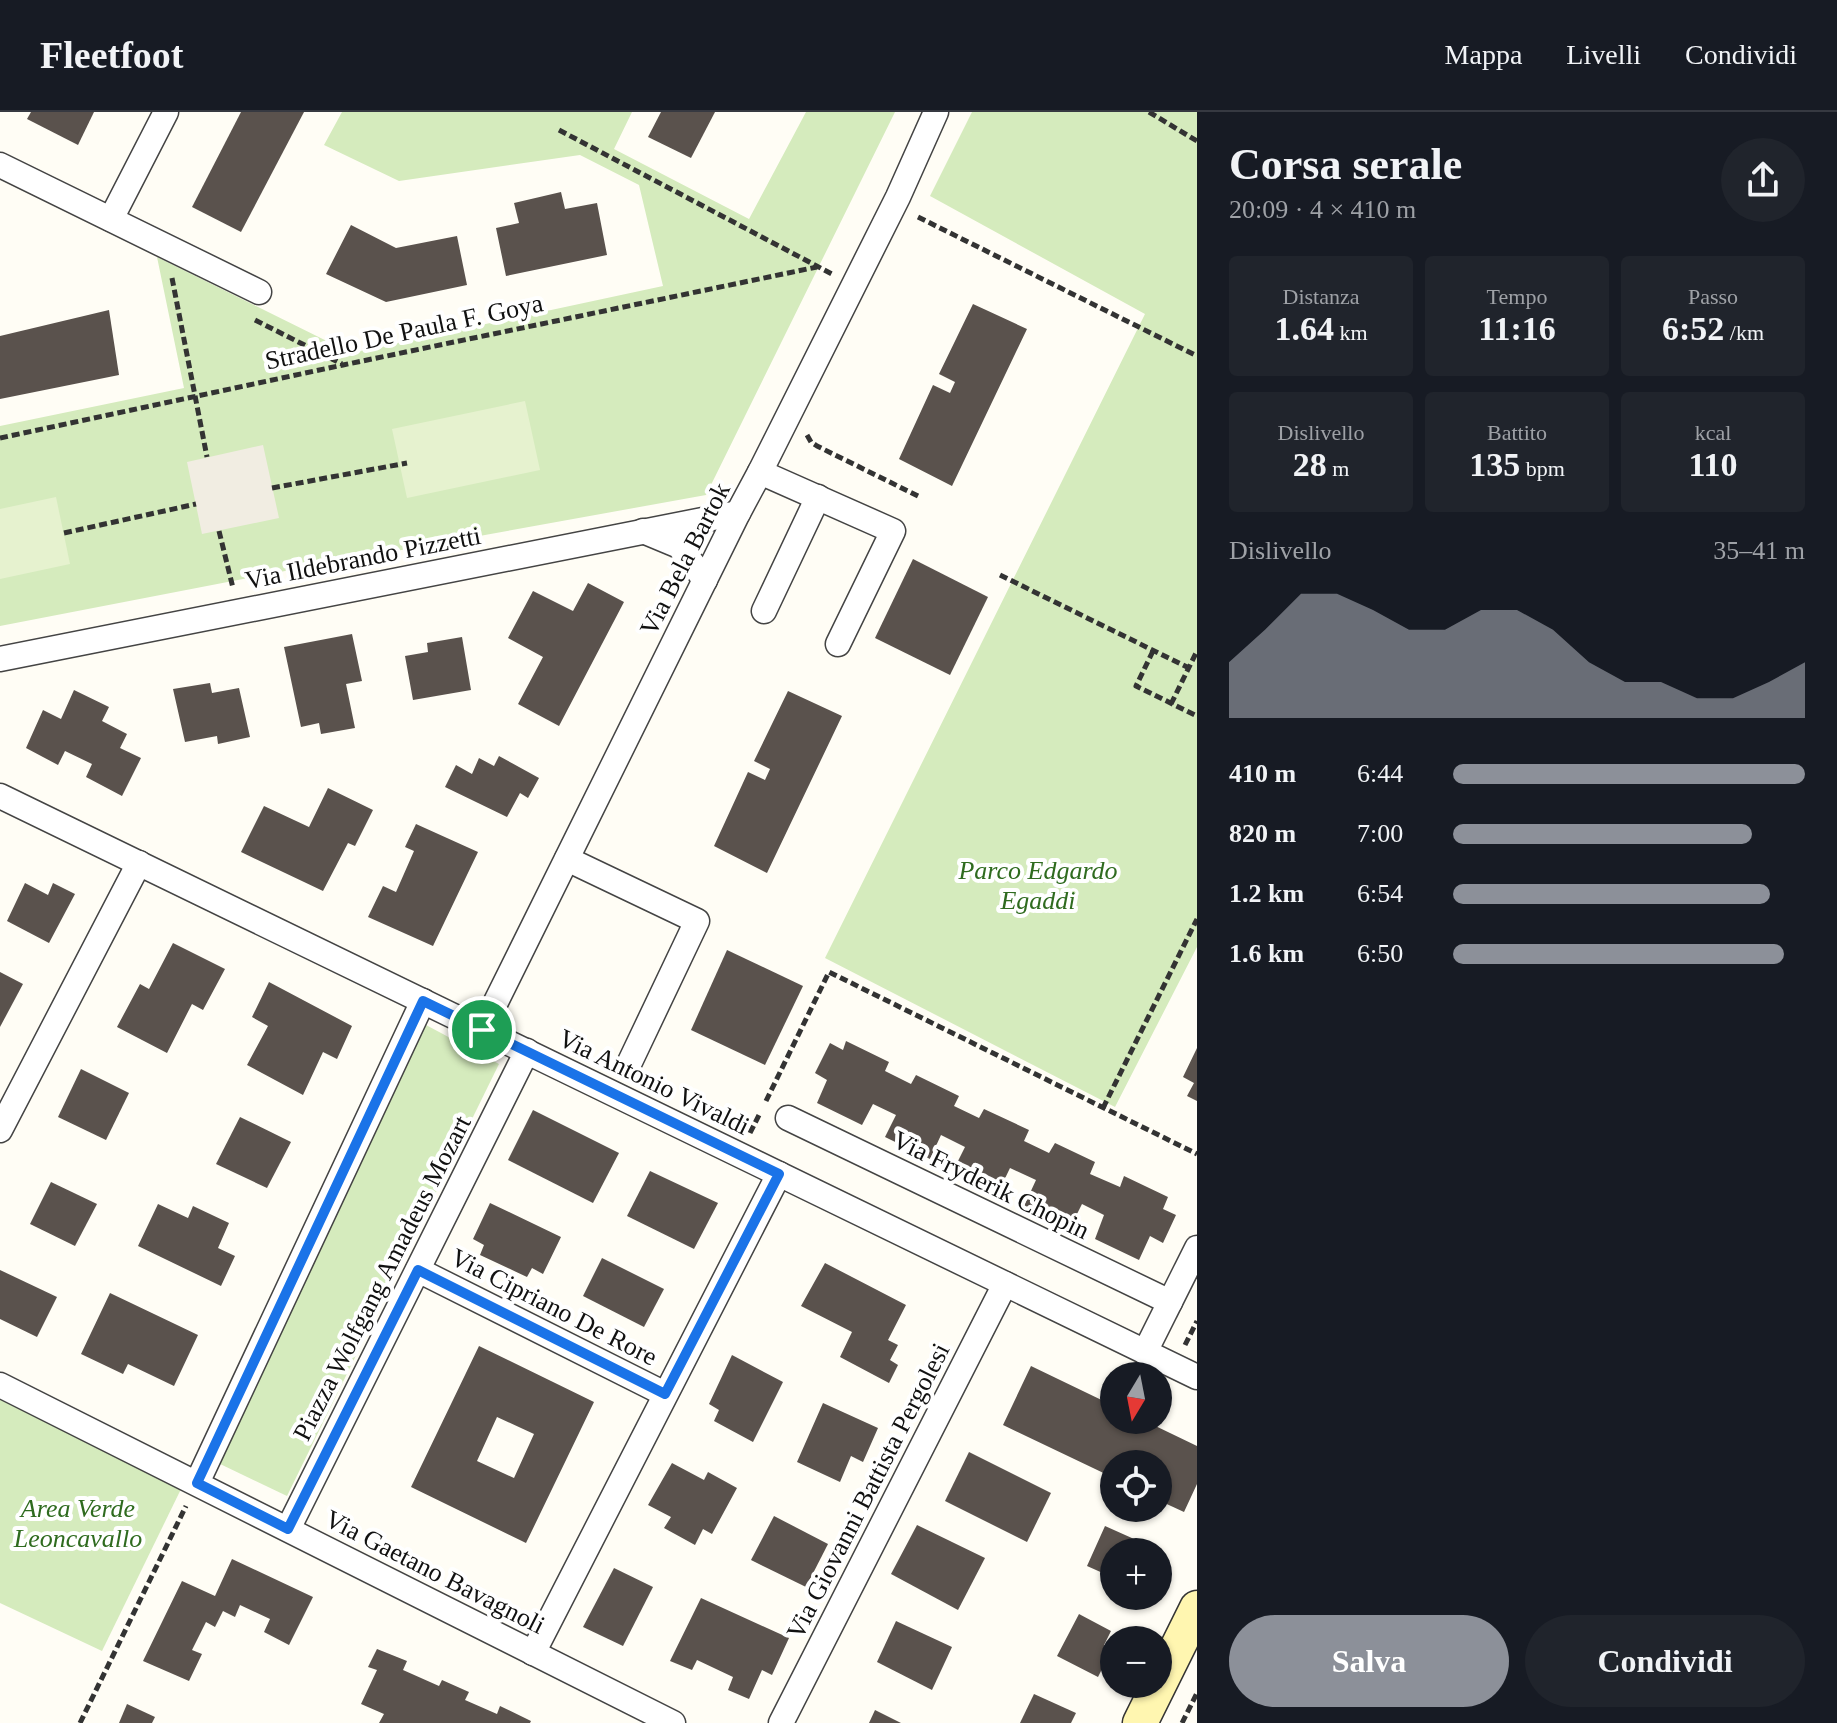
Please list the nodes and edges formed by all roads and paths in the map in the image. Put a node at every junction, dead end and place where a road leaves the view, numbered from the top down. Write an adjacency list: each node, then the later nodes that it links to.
1 (166, 112): 8 (street)
2 (936, 112): 17 (street, Via Bela Bartok)
3 (1149, 112): 5 (path)
4 (559, 130): 12 (path, Stradello De Paula F. Goya)
5 (1197, 141)
6 (0, 165): 8 (street)
7 (910, 212): 11 (path)
8 (111, 219): 9 (street)
9 (164, 245): 10 (street); 12 (path)
10 (259, 292)
11 (1197, 356)
12 (194, 397): 14 (path, Stradello De Paula F. Goya); 15 (path)
13 (806, 430): 20 (path)
14 (0, 438)
15 (207, 457)
16 (407, 463): 18 (path)
17 (760, 472): 19 (street); 22 (street, Via Bela Bartok)
18 (272, 488)
19 (818, 497): 29 (street); 30 (street)
20 (920, 497)
21 (196, 504): 25 (path)
22 (738, 513): 24 (street, Via Ildebrando Pizzetti); 27 (street, Via Bela Bartok)
23 (219, 531): 28 (path)
24 (643, 531): 27 (street); 28 (street, Via Ildebrando Pizzetti)
25 (64, 533)
26 (1000, 575): 31 (path)
27 (705, 580): 38 (street, Via Bela Bartok)
28 (238, 611): 33 (street, Via Ildebrando Pizzetti)
29 (764, 611)
30 (838, 644)
31 (1153, 651): 34 (path); 35 (path)
32 (1197, 651): 34 (path)
33 (0, 659)
34 (1189, 668): 35 (path)
35 (1171, 704): 36 (path)
36 (1197, 716)
37 (0, 796): 39 (street, Via Antonio Vivaldi)
38 (567, 859): 42 (street, Via Bela Bartok); 44 (street)
39 (139, 863): 41 (street, Via Antonio Vivaldi); 47 (street)
40 (1197, 919): 45 (path)
41 (423, 1001): 42 (street, Via Antonio Vivaldi); 59 (street)
42 (482, 1030): 43 (street, Via Antonio Vivaldi)
43 (527, 1051): 50 (street, Via Antonio Vivaldi); 52 (street, Piazza Wolfgang Amadeus Mozart)
44 (629, 1064)
45 (1103, 1108): 48 (path); 49 (path)
46 (788, 1118): 54 (street, Via Fryderik Chopin)
47 (0, 1130)
48 (750, 1134)
49 (1197, 1154)
50 (779, 1174): 53 (street, Via Antonio Vivaldi); 58 (street)
51 (1197, 1248): 54 (street)
52 (418, 1270): 58 (street, Via Cipriano De Rore); 60 (street, Piazza Wolfgang Amadeus Mozart)
53 (1005, 1284): 55 (street, Via Antonio Vivaldi); 66 (street, Via Giovanni Battista Pergolesi)
54 (1170, 1302): 55 (street)
55 (1145, 1352): 56 (street, Via Antonio Vivaldi)
56 (1197, 1377)
57 (0, 1385): 59 (street, Via Gaetano Bavagnoli)
58 (665, 1394): 62 (street)
59 (197, 1483): 60 (street, Via Gaetano Bavagnoli); 64 (path)
60 (288, 1529): 62 (street, Via Gaetano Bavagnoli)
61 (1197, 1608): 67 (street)
62 (533, 1653): 65 (street, Via Gaetano Bavagnoli)
63 (1197, 1693): 68 (path)
64 (80, 1723)
65 (673, 1723)
66 (781, 1723)
67 (1140, 1723)
68 (1182, 1723)

